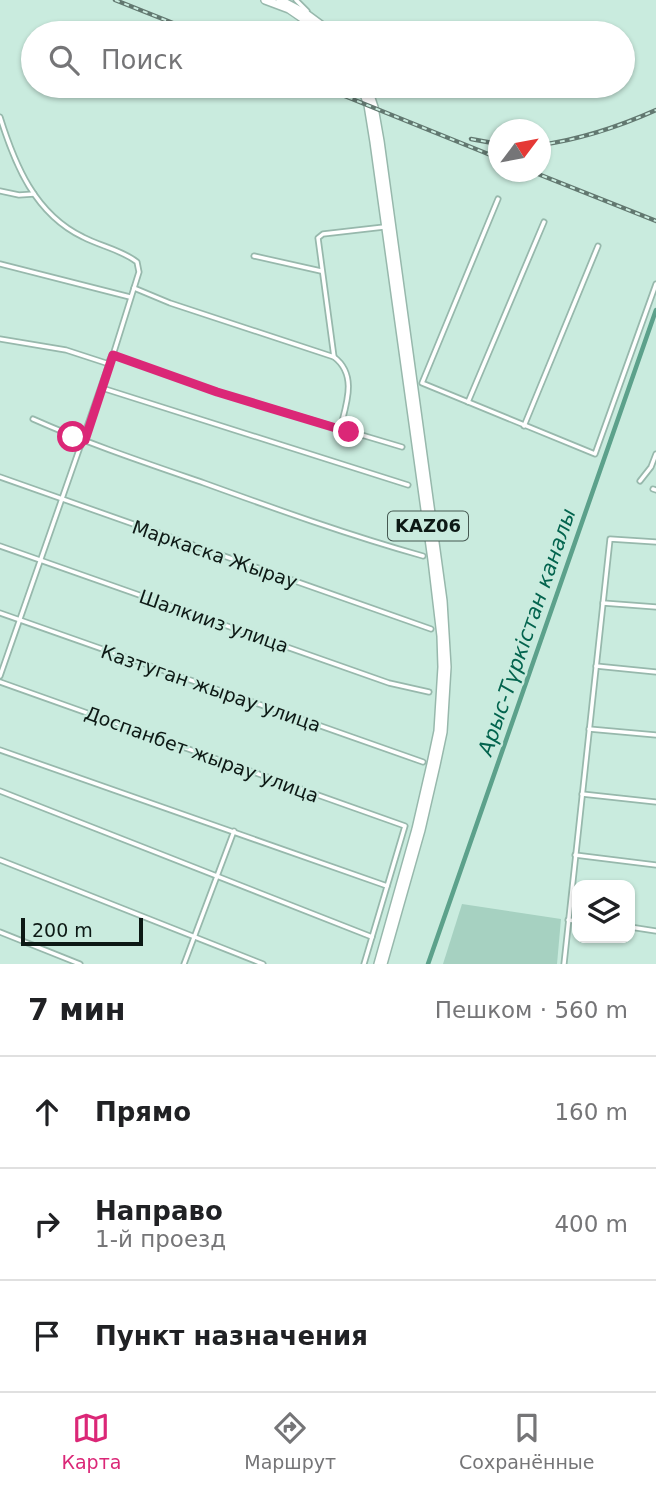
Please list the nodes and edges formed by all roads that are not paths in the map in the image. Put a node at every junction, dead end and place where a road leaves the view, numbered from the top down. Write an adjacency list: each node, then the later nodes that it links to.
1 (265, 0): 5 (highway)
2 (280, 0): 4 (highway)
3 (296, 0): 4 (street)
4 (313, 18): 6 (highway)
5 (307, 21)
6 (317, 21)
7 (365, 98): 14 (highway, KАZ06)
8 (371, 98): 77 (highway, KАZ06)
9 (0, 117): 11 (street)
10 (0, 191): 11 (street)
11 (34, 194): 20 (street)
12 (498, 199): 27 (street)
13 (544, 222): 27 (street)
14 (386, 227): 18 (street); 76 (highway, KАZ06)
15 (598, 246): 29 (street)
16 (254, 256): 18 (street)
17 (0, 264): 21 (street)
18 (321, 271): 24 (street)
19 (656, 284): 29 (street)
20 (134, 288): 21 (street); 24 (street)
21 (130, 297): 23 (street)
22 (0, 339): 25 (street)
23 (113, 355): 25 (street); 30 (street)
24 (334, 357): 30 (street)
25 (109, 364): 26 (street)
26 (102, 388): 31 (street); 36 (street)
27 (468, 402): 29 (street)
28 (33, 419): 31 (street)
29 (524, 426)
30 (340, 430): 32 (street)
31 (85, 440): 37 (street); 40 (street)
32 (402, 447)
33 (656, 454): 35 (street)
34 (0, 477): 37 (street, Маркаска Жырау)
35 (640, 481)
36 (408, 485)
37 (62, 500): 41 (street); 46 (street, Маркаска Жырау)
38 (656, 542): 42 (street)
39 (0, 546): 41 (street, Шалкииз улица)
40 (423, 556)
41 (40, 559): 45 (street); 51 (street, Шалкииз улица)
42 (603, 603): 43 (street); 47 (street)
43 (656, 607)
44 (0, 613): 45 (street, Казтуган жырау улица)
45 (20, 619): 49 (street); 55 (street, Казтуган жырау улица)
46 (430, 629)
47 (596, 666): 48 (street); 52 (street)
48 (656, 672)
49 (0, 676)
50 (0, 682): 64 (street, Доспанбет жырау улица)
51 (429, 692)
52 (589, 729): 53 (street); 57 (street)
53 (656, 735)
54 (0, 750): 59 (street)
55 (423, 762)
56 (0, 791): 63 (street)
57 (582, 794): 58 (street); 60 (street)
58 (656, 802)
59 (233, 831): 63 (street); 64 (street)
60 (575, 855): 62 (street); 65 (street)
61 (0, 860): 70 (street)
62 (656, 865)
63 (217, 877): 70 (street); 71 (street)
64 (387, 886): 71 (street)
65 (568, 920): 66 (street); 78 (street)
66 (572, 920)
67 (635, 928): 68 (street)
68 (656, 930)
69 (0, 932): 72 (street)
70 (194, 937): 73 (street); 74 (street)
71 (372, 937): 75 (street)
72 (80, 964)
73 (184, 964)
74 (263, 964)
75 (364, 964)
76 (378, 964)
77 (383, 964)
78 (564, 964)

